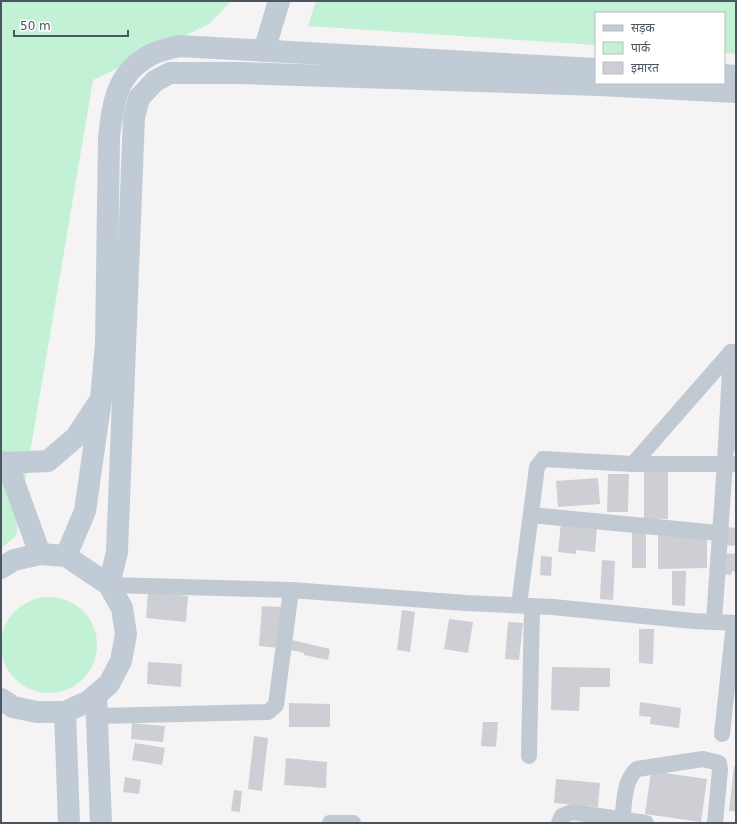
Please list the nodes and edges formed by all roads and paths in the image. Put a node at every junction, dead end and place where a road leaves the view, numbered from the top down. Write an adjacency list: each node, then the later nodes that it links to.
1 (279, 1): 2 (street)
2 (264, 51): 3 (street); 9 (street)
3 (595, 69)
4 (725, 76): 5 (street)
5 (736, 76)
6 (736, 92): 18 (street)
7 (733, 352): 8 (street); 11 (street)
8 (732, 395): 12 (street)
9 (101, 399): 10 (street); 16 (street)
10 (4, 463): 15 (street)
11 (633, 464): 12 (street); 13 (street)
12 (730, 464): 14 (street)
13 (531, 515): 14 (street); 20 (street)
14 (719, 533): 21 (street)
15 (40, 554): 16 (street); 17 (street)
16 (66, 556): 18 (street)
17 (1, 568)
18 (109, 585): 19 (street); 24 (street)
19 (291, 590): 20 (street); 24 (street)
20 (526, 606): 21 (street); 27 (street)
21 (714, 622): 22 (street)
22 (735, 623): 26 (street)
23 (1, 698): 25 (street)
24 (96, 705): 25 (street); 31 (street)
25 (65, 712): 30 (street)
26 (722, 734)
27 (529, 756)
28 (584, 818): 29 (street); 34 (street)
29 (622, 819): 35 (street); 36 (street)
30 (69, 823)
31 (101, 823)
32 (330, 823): 33 (street)
33 (353, 823)
34 (558, 823)
35 (646, 823)
36 (715, 823)

